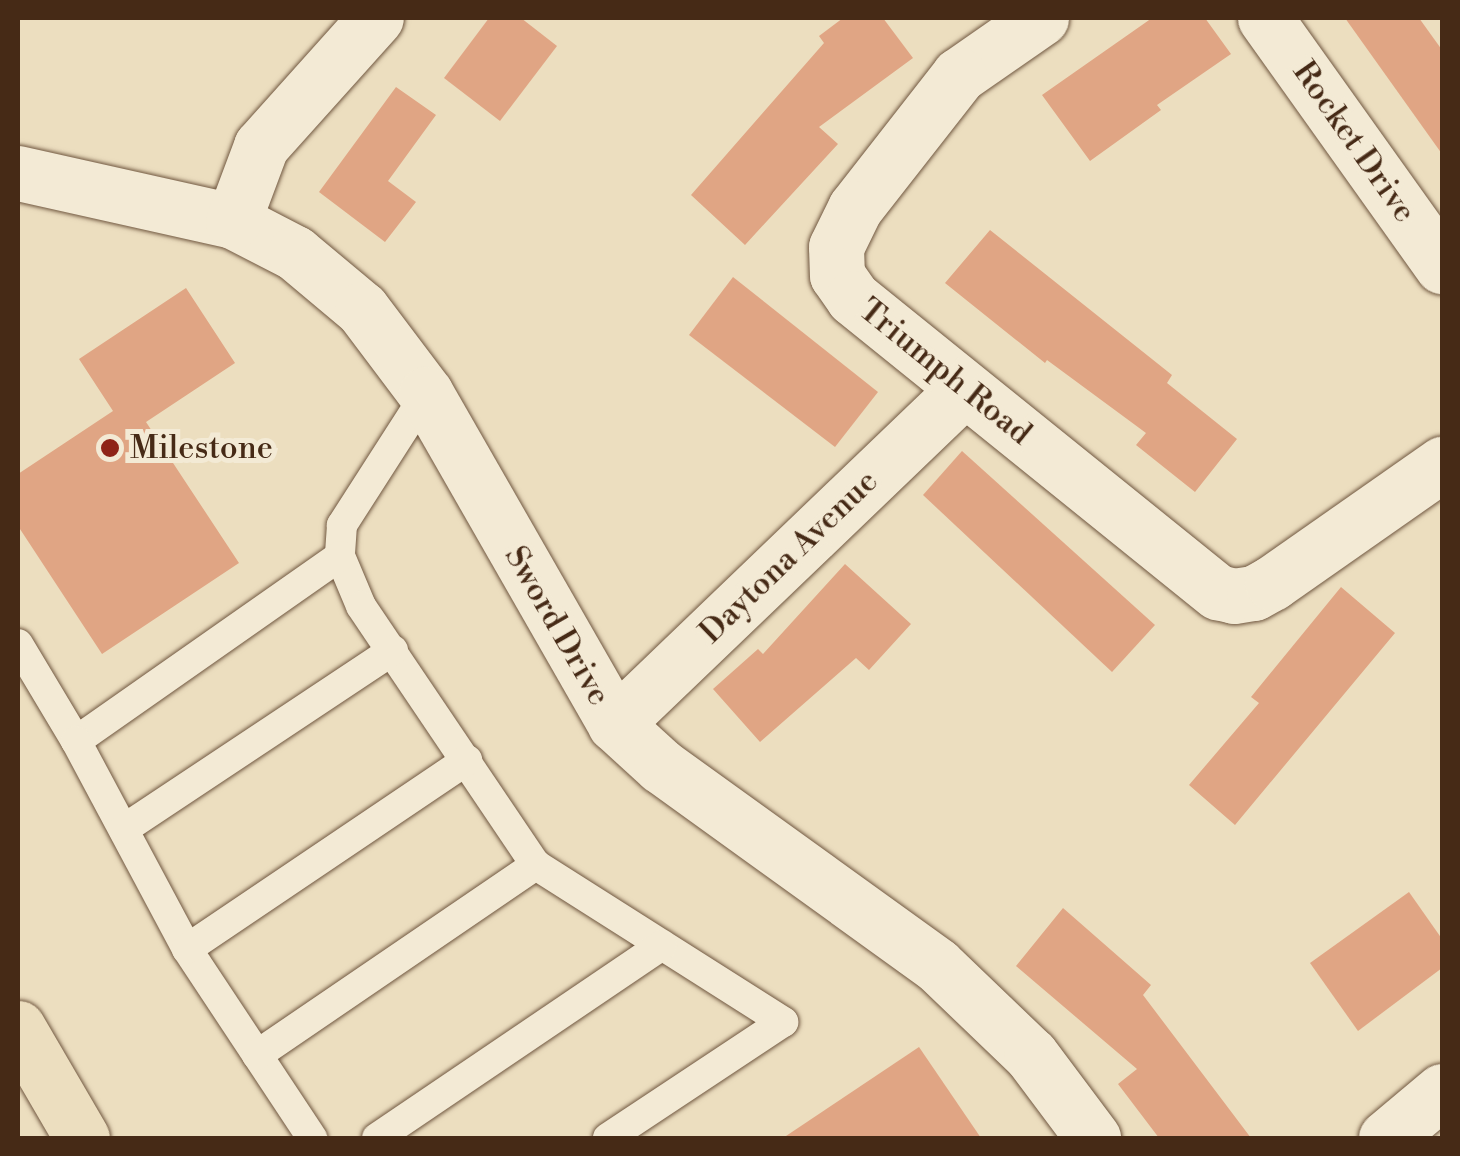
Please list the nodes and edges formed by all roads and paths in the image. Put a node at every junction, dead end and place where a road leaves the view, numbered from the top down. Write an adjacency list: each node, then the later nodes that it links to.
1 (376, 18): 5 (street)
2 (1041, 18): 7 (street, Triumph Road)
3 (1265, 18): 6 (street, Rocket Drive)
4 (18, 172): 5 (street, Sword Drive)
5 (232, 222): 8 (street, Sword Drive)
6 (1442, 266)
7 (964, 389): 9 (street, Triumph Road); 13 (street, Daytona Avenue)
8 (426, 394): 10 (lane); 13 (street, Sword Drive)
9 (1442, 464)
10 (340, 556): 12 (lane); 14 (lane)
11 (18, 644): 14 (lane)
12 (393, 650): 15 (lane); 16 (lane)
13 (615, 724): 27 (street, Sword Drive)
14 (76, 742): 16 (lane)
15 (466, 760): 17 (lane); 19 (lane)
16 (124, 829): 19 (lane)
17 (536, 864): 18 (lane); 21 (lane)
18 (662, 945): 25 (lane); 26 (lane)
19 (187, 949): 21 (lane)
20 (18, 1028): 23 (main road)
21 (257, 1054): 24 (lane)
22 (1442, 1091): 28 (street)
23 (82, 1138)
24 (312, 1138)
25 (377, 1138)
26 (608, 1138)
27 (1093, 1138)
28 (1386, 1138)

